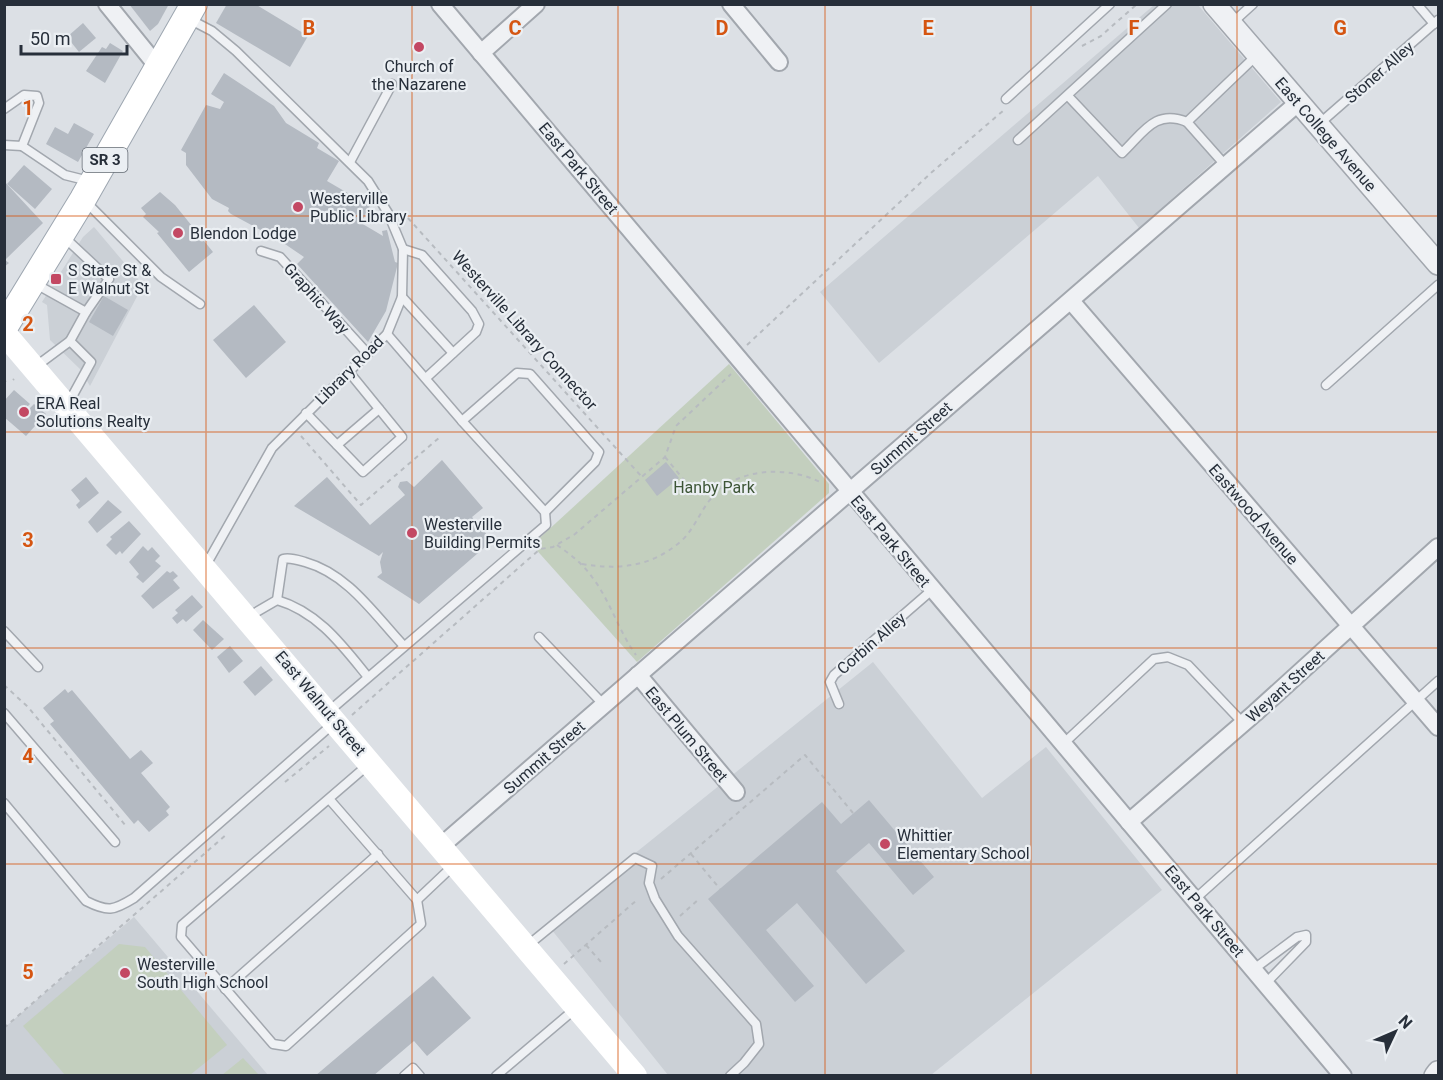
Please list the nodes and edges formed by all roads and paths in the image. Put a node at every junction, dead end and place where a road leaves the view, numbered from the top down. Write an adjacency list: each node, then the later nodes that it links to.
1 (106, 4): 18 (street)
2 (440, 4): 15 (street, East Park Street)
3 (536, 4): 15 (street)
4 (731, 4): 17 (street)
5 (1110, 4): 21 (lane)
6 (1137, 4): 14 (path)
7 (1167, 4): 20 (lane)
8 (1214, 4): 13 (street, East College Avenue)
9 (1253, 4): 13 (lane)
10 (1417, 4): 12 (lane)
11 (190, 11): 18 (main road, SR 3); 29 (lane, Library Road)
12 (1436, 22): 25 (lane, Stoner Alley)
13 (1231, 24): 16 (street, East College Avenue)
14 (1077, 49)
15 (481, 53): 48 (street, East Park Street)
16 (1257, 54): 22 (street, East College Avenue); 24 (lane)
17 (778, 62)
18 (158, 67): 31 (main road, SR 3)
19 (392, 84): 29 (lane)
20 (1068, 96): 24 (lane); 26 (lane)
21 (1008, 102): 48 (path)
22 (1299, 102): 25 (street, East College Avenue); 30 (street, Summit Street)
23 (4, 109): 28 (lane)
24 (1187, 122): 30 (lane)
25 (1319, 125): 36 (street, East College Avenue)
26 (1018, 140)
27 (4, 145): 28 (lane)
28 (22, 146): 31 (lane)
29 (350, 162): 32 (lane, Library Road)
30 (1226, 166): 40 (street, Summit Street)
31 (88, 190): 33 (main road, SR 3); 41 (lane)
32 (385, 208): 34 (lane, Library Road); 59 (path, Westerville Library Connector)
33 (61, 235): 37 (main road, SR 3); 42 (lane)
34 (403, 249): 39 (lane, Library Road); 46 (lane)
35 (261, 251): 47 (lane, Graphic Way)
36 (1438, 264)
37 (33, 282): 42 (lane); 43 (main road, SR 3)
38 (1438, 285): 52 (lane)
39 (402, 297): 44 (lane, Library Road); 46 (lane)
40 (1071, 301): 62 (street, Summit Street); 71 (street, Eastwood Avenue)
41 (200, 304)
42 (86, 312): 45 (lane)
43 (4, 331): 49 (main road, East Walnut Street)
44 (387, 334): 47 (lane, Library Road); 51 (lane)
45 (70, 341): 49 (lane); 53 (lane)
46 (453, 353): 51 (lane)
47 (368, 354): 50 (lane, Library Road)
48 (743, 363): 58 (path); 62 (street, East Park Street)
49 (35, 368): 53 (main road, East Walnut Street)
50 (349, 372): 54 (lane); 55 (lane, Library Road)
51 (426, 378): 56 (lane)
52 (1326, 385)
53 (68, 405): 67 (main road, East Walnut Street)
54 (379, 408): 57 (lane); 57 (lane)
55 (306, 412): 57 (lane); 67 (lane, Library Road)
56 (462, 422): 63 (lane); 63 (lane)
57 (337, 445)
58 (665, 457): 59 (path); 60 (path)
59 (642, 477): 64 (path)
60 (684, 480)
61 (825, 484): 66 (path)
62 (849, 491): 68 (street, East Park Street); 76 (street, Summit Street)
63 (545, 512): 74 (lane)
64 (557, 545): 66 (path); 84 (path)
65 (1438, 547): 71 (street, Weyant Street)
66 (582, 564): 76 (path)
67 (205, 567): 70 (main road, East Walnut Street)
68 (932, 590): 81 (lane, Corbin Alley); 87 (street, East Park Street)
69 (277, 600): 70 (lane); 74 (lane); 77 (lane)
70 (248, 617): 84 (main road, East Walnut Street)
71 (1350, 626): 80 (street, Eastwood Avenue); 85 (street, Weyant Street)
72 (4, 631): 75 (lane)
73 (539, 636): 82 (lane)
74 (403, 645): 77 (lane)
75 (38, 667)
76 (638, 667): 82 (street, Summit Street); 90 (street, East Plum Street)
77 (368, 677): 84 (lane)
78 (1438, 681): 80 (lane)
79 (4, 685): 95 (path)
80 (1415, 701): 86 (street, Eastwood Avenue); 105 (lane)
81 (839, 704)
82 (604, 705): 100 (street, Summit Street)
83 (4, 713): 97 (lane)
84 (336, 721): 88 (main road, East Walnut Street); 89 (path); 92 (lane)
85 (1244, 724): 87 (lane); 94 (street, Weyant Street)
86 (1438, 727)
87 (1063, 744): 94 (street, East Park Street)
88 (371, 763): 91 (lane); 100 (main road, East Walnut Street)
89 (285, 782)
90 (736, 792)
91 (330, 800): 99 (lane); 116 (lane)
92 (4, 803)
93 (853, 813): 98 (path)
94 (1129, 822): 105 (street, East Park Street)
95 (126, 826)
96 (235, 826): 118 (path)
97 (115, 842)
98 (691, 854): 101 (path); 102 (path)
99 (378, 855): 106 (lane); 116 (lane)
100 (448, 855): 106 (lane); 111 (main road, East Walnut Street)
101 (658, 882)
102 (720, 889)
103 (638, 899): 110 (path)
104 (699, 899): 108 (path)
105 (1195, 899): 114 (street, East Park Street)
106 (417, 900): 116 (lane)
107 (673, 913): 108 (path)
108 (677, 917): 109 (path)
109 (684, 925)
110 (586, 945): 112 (path); 113 (path)
111 (526, 947): 117 (main road, East Walnut Street); 124 (lane)
112 (601, 962)
113 (562, 965)
114 (1254, 969): 115 (street, East Park Street); 115 (lane)
115 (1266, 983): 125 (street, East Park Street)
116 (225, 989)
117 (577, 1007): 122 (lane); 123 (main road, East Walnut Street)
118 (4, 1028)
119 (1438, 1072): 126 (street)
120 (404, 1076): 121 (lane)
121 (420, 1076)
122 (496, 1076)
123 (636, 1076)
124 (730, 1076)
125 (1343, 1076)
126 (1435, 1076)

